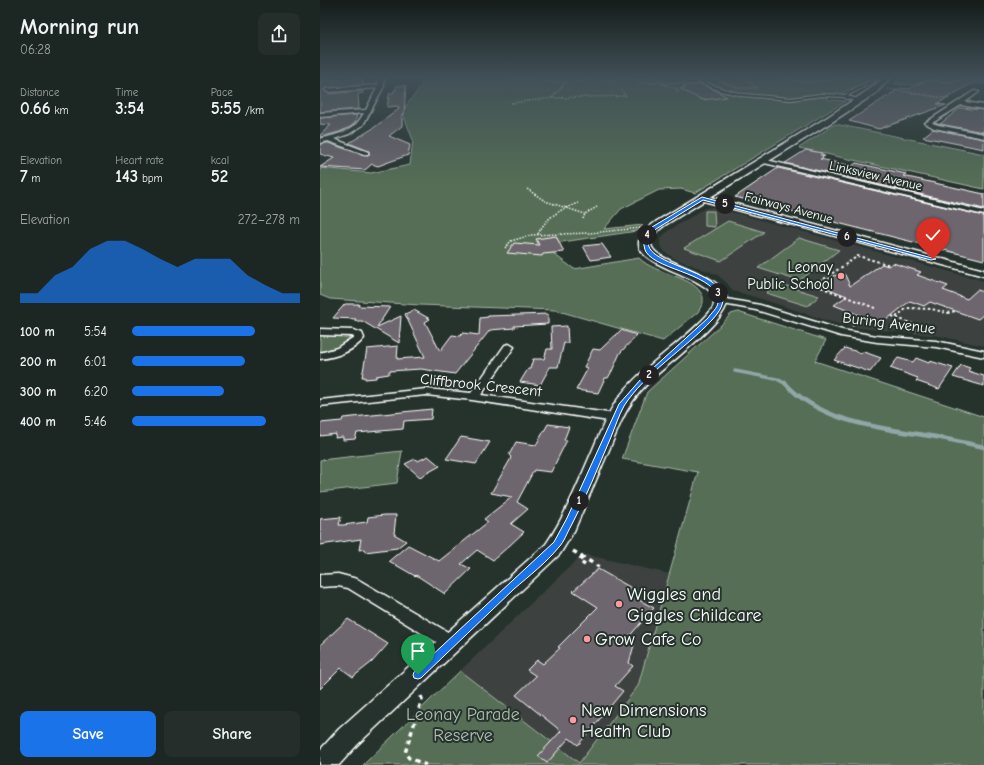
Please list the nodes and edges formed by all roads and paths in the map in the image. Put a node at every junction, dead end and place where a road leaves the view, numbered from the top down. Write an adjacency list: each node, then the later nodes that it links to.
1 (348, 113): 5 (street)
2 (367, 113): 7 (street)
3 (837, 113): 10 (street)
4 (944, 113): 6 (street)
5 (320, 115)
6 (984, 136)
7 (330, 139): 8 (street); 9 (street)
8 (320, 141)
9 (366, 153)
10 (762, 161): 12 (street); 16 (street, Linksview Avenue)
11 (527, 188): 15 (path)
12 (702, 198): 19 (street); 23 (street, Fairways Avenue)
13 (578, 202): 15 (path)
14 (597, 207): 17 (path)
15 (563, 208): 17 (path); 20 (path)
16 (984, 213)
17 (585, 214): 18 (path)
18 (583, 219)
19 (656, 227): 20 (path); 24 (street)
20 (538, 234): 21 (path)
21 (506, 248)
22 (890, 265): 25 (path)
23 (984, 273)
24 (721, 301): 36 (street, Buring Avenue); 40 (street)
25 (876, 308)
26 (956, 311): 29 (path)
27 (892, 316): 29 (path)
28 (863, 317): 32 (path)
29 (896, 317): 31 (path)
30 (924, 325): 31 (path)
31 (918, 326): 34 (path)
32 (850, 327)
33 (320, 332): 37 (street)
34 (916, 334)
35 (510, 347): 38 (street)
36 (984, 354)
37 (320, 356)
38 (474, 397): 39 (street, Cliffbrook Crescent); 40 (street, Cliffbrook Crescent)
39 (320, 403)
40 (615, 418): 46 (street)
41 (574, 551): 42 (path)
42 (583, 557): 43 (path); 44 (path)
43 (586, 565)
44 (599, 567)
45 (320, 581): 46 (street)
46 (452, 644): 48 (street)
47 (421, 696): 49 (path)
48 (323, 765)
49 (426, 765)

